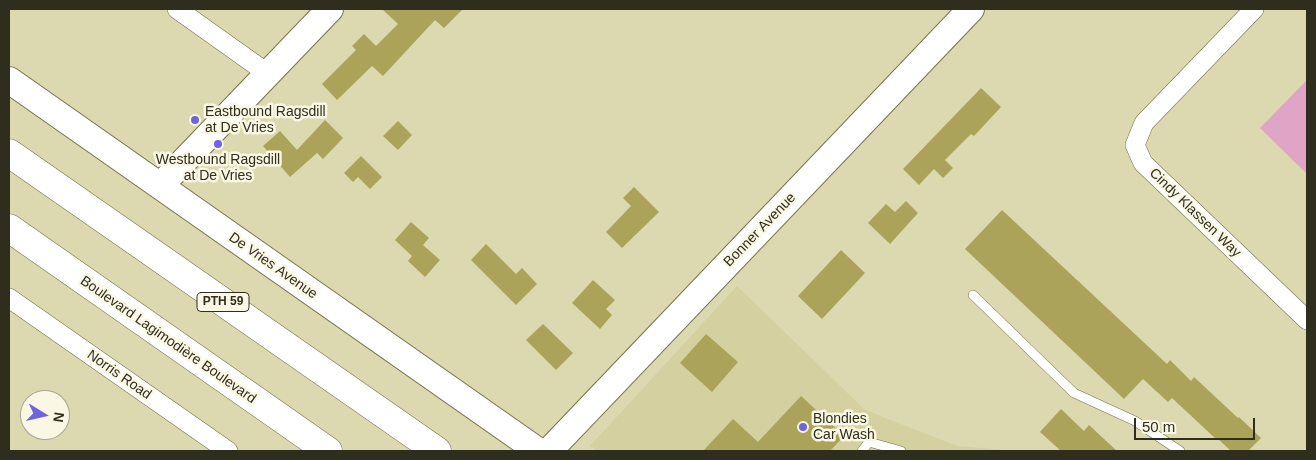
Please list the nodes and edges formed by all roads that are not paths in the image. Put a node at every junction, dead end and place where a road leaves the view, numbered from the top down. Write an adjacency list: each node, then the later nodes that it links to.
1 (177, 9): 5 (street)
2 (330, 9): 5 (street)
3 (971, 9): 17 (street, Bonner Avenue)
4 (1254, 9): 12 (street, Cindy Klassen Way)
5 (267, 73): 8 (street)
6 (9, 80): 8 (street, De Vries Avenue)
7 (9, 153): 15 (main road, PTH 59)
8 (160, 186): 16 (street, De Vries Avenue)
9 (9, 228): 14 (main road, Boulevard Lagimodière Boulevard)
10 (973, 295): 20 (lane)
11 (9, 298): 13 (street, Norris Road)
12 (1307, 320)
13 (228, 451)
14 (328, 451)
15 (437, 451)
16 (538, 451)
17 (549, 451)
18 (862, 451): 19 (lane)
19 (901, 451)
20 (1180, 451)

